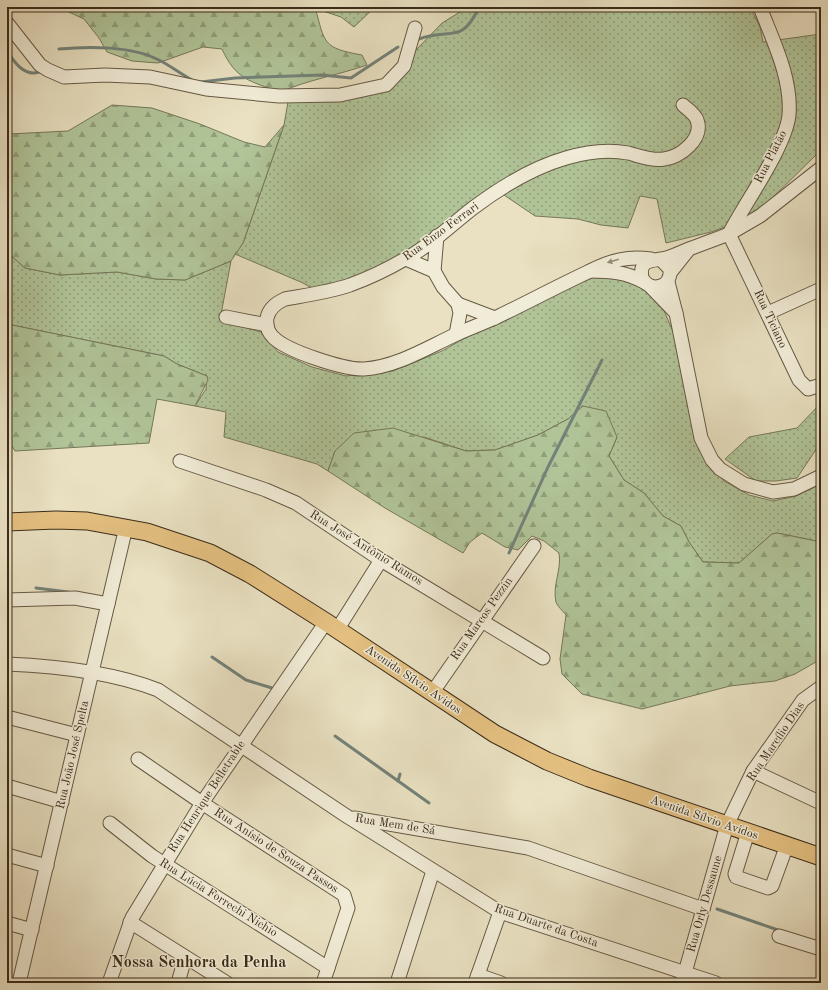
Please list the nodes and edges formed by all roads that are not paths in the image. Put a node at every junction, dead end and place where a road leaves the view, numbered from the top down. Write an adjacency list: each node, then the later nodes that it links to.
1 (760, 7): 6 (street, Rua Platão)
2 (7, 23): 3 (street)
3 (415, 28)
4 (683, 105): 7 (street, Rua Enzo Ferrari)
5 (821, 168): 6 (street)
6 (729, 234): 8 (street); 18 (street, Rua Ticiano)
7 (437, 236): 9 (street, Rua Enzo Ferrari); 11 (street)
8 (689, 249): 10 (street); 13 (street)
9 (406, 259): 11 (street); 21 (street, Rua Enzo Ferrari)
10 (656, 260): 12 (street, one-way to 12); 13 (street); 14 (street)
11 (434, 271): 16 (street)
12 (590, 271): 14 (street); 20 (street)
13 (669, 277): 14 (street); 17 (street)
14 (648, 284): 17 (street)
15 (821, 289): 18 (street)
16 (458, 304): 20 (street); 22 (street)
17 (676, 313): 25 (street)
18 (768, 313): 23 (street, Rua Ticiano)
19 (226, 316): 21 (street)
20 (495, 318): 22 (street)
21 (267, 325): 22 (street)
22 (456, 334)
23 (821, 386)
24 (180, 461): 29 (street, Rua José Antônio Ramos)
25 (821, 476)
26 (7, 522): 27 (main road, Avenida Sílvio Avidos)
27 (126, 527): 31 (street, Rua João José Spelta); 33 (main road, Avenida Sílvio Avidos)
28 (534, 546): 32 (street, Rua Marcos Pezzin)
29 (381, 560): 32 (street, Rua José Antônio Ramos); 33 (street, Rua Henrique Belletrable)
30 (7, 600): 31 (street)
31 (108, 604): 36 (street, Rua João José Spelta)
32 (482, 619): 34 (street, Rua José Antônio Ramos); 38 (street, Rua Marcos Pezzin)
33 (332, 626): 38 (main road, Avenida Sílvio Avidos); 41 (street, Rua Henrique Belletrable)
34 (543, 658)
35 (7, 664): 36 (street, Rua Mem de Sá)
36 (92, 673): 40 (street, Rua João José Spelta); 41 (street, Rua Mem de Sá)
37 (821, 687): 43 (street, Rua Marcílio Dias)
38 (432, 693): 50 (main road, Avenida Sílvio Avidos)
39 (7, 717): 40 (street)
40 (77, 735): 45 (street, Rua João José Spelta)
41 (241, 744): 46 (street, Rua Henrique Belletrable); 48 (street, Rua Mem de Sá)
42 (138, 759): 46 (street, Rua Anísio de Souza Passos)
43 (753, 771): 47 (street); 50 (street, Rua Marcílio Dias)
44 (7, 786): 45 (street)
45 (62, 802): 56 (street, Rua João José Spelta)
46 (202, 803): 55 (street, Rua Henrique Belletrable); 66 (street, Rua Anísio de Souza Passos)
47 (821, 803)
48 (348, 817): 57 (street, Rua Duarte da Costa); 58 (street, Rua Mem de Sá)
49 (110, 823): 55 (street, Rua Lúcia Forrechi Nichio)
50 (728, 825): 51 (main road, Avenida Sílvio Avidos); 58 (street, Rua Orly Dessaune)
51 (748, 832): 52 (main road, Avenida Sílvio Avidos); 52 (street)
52 (787, 846): 54 (main road, Avenida Sílvio Avidos)
53 (7, 855): 56 (street)
54 (821, 857)
55 (165, 863): 60 (street, Rua Henrique Belletrable); 66 (street, Rua Lúcia Forrechi Nichio)
56 (47, 866): 62 (street, Rua João José Spelta)
57 (433, 871): 59 (street, Rua Duarte da Costa); 74 (street)
58 (703, 908): 67 (street, Rua Orly Dessaune)
59 (500, 912): 67 (street, Rua Duarte da Costa); 68 (street)
60 (130, 922): 65 (street); 70 (street, Rua Henrique Belletrable)
61 (7, 923): 62 (street)
62 (32, 930): 69 (street, Rua João José Spelta)
63 (779, 936): 64 (street)
64 (821, 949)
65 (185, 958): 71 (street); 72 (street)
66 (328, 968): 73 (street)
67 (684, 978): 76 (street, Rua Duarte da Costa)
68 (476, 979): 75 (street)
69 (19, 983)
70 (109, 983)
71 (178, 983)
72 (227, 983)
73 (323, 983)
74 (397, 983)
75 (501, 983)
76 (716, 983)

